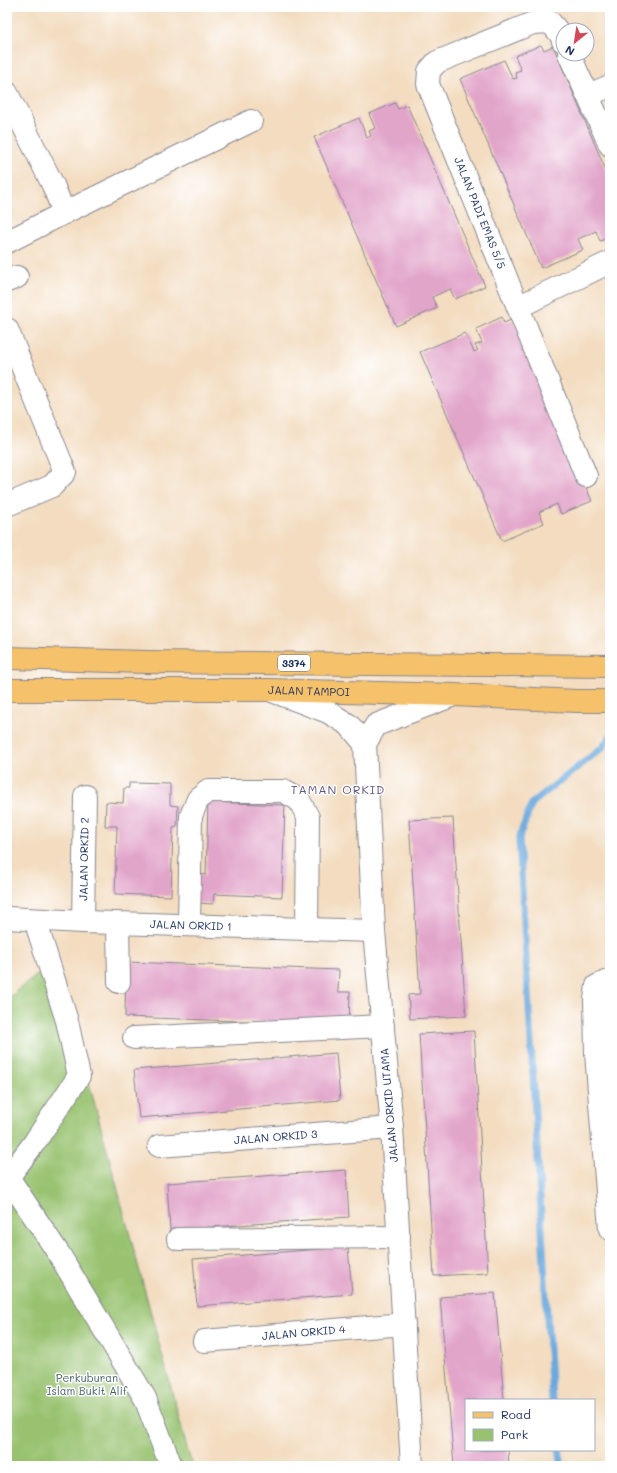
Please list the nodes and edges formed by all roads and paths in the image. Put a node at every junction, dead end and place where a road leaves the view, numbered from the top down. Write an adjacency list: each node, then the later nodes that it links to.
1 (555, 28): 11 (street, JALAN PADI EMAS 5/5)
2 (573, 62): 5 (street)
3 (610, 86): 5 (street)
4 (7, 93): 8 (street)
5 (588, 95): 7 (street)
6 (251, 121): 8 (street)
7 (610, 145)
8 (64, 213): 9 (street)
9 (7, 242)
10 (610, 262): 11 (street)
11 (518, 307): 13 (street, JALAN PADI EMAS 5/5)
12 (7, 329): 14 (street)
13 (586, 476)
14 (7, 505)
15 (7, 658): 16 (main road, 3374)
16 (610, 666)
17 (7, 690): 18 (main road, JALAN TAMPOI)
18 (269, 690): 19 (main road, JALAN TAMPOI); 21 (street)
19 (454, 695): 20 (main road, JALAN TAMPOI); 21 (street)
20 (610, 701)
21 (365, 744): 29 (street, JALAN ORKID UTAMA)
22 (85, 796): 25 (street, JALAN ORKID 2)
23 (7, 918): 24 (street, JALAN ORKID 1)
24 (34, 920): 25 (street, JALAN ORKID 1); 36 (street)
25 (83, 922): 26 (street, JALAN ORKID 1)
26 (118, 924): 27 (street, JALAN ORKID 1); 31 (street)
27 (189, 925): 28 (street, JALAN ORKID 1); 28 (street)
28 (307, 929): 29 (street, JALAN ORKID 1)
29 (374, 931): 32 (street, JALAN ORKID UTAMA)
30 (610, 980): 37 (street)
31 (119, 982)
32 (383, 1026): 33 (street); 34 (street, JALAN ORKID UTAMA)
33 (134, 1038)
34 (392, 1128): 35 (street, JALAN ORKID 3); 39 (street, JALAN ORKID UTAMA)
35 (159, 1146)
36 (8, 1178): 43 (street)
37 (608, 1183): 38 (street)
38 (610, 1229)
39 (399, 1236): 40 (street); 41 (street, JALAN ORKID UTAMA)
40 (178, 1239)
41 (404, 1324): 42 (street, JALAN ORKID 4); 44 (street, JALAN ORKID UTAMA)
42 (204, 1341)
43 (171, 1466)
44 (412, 1466)

